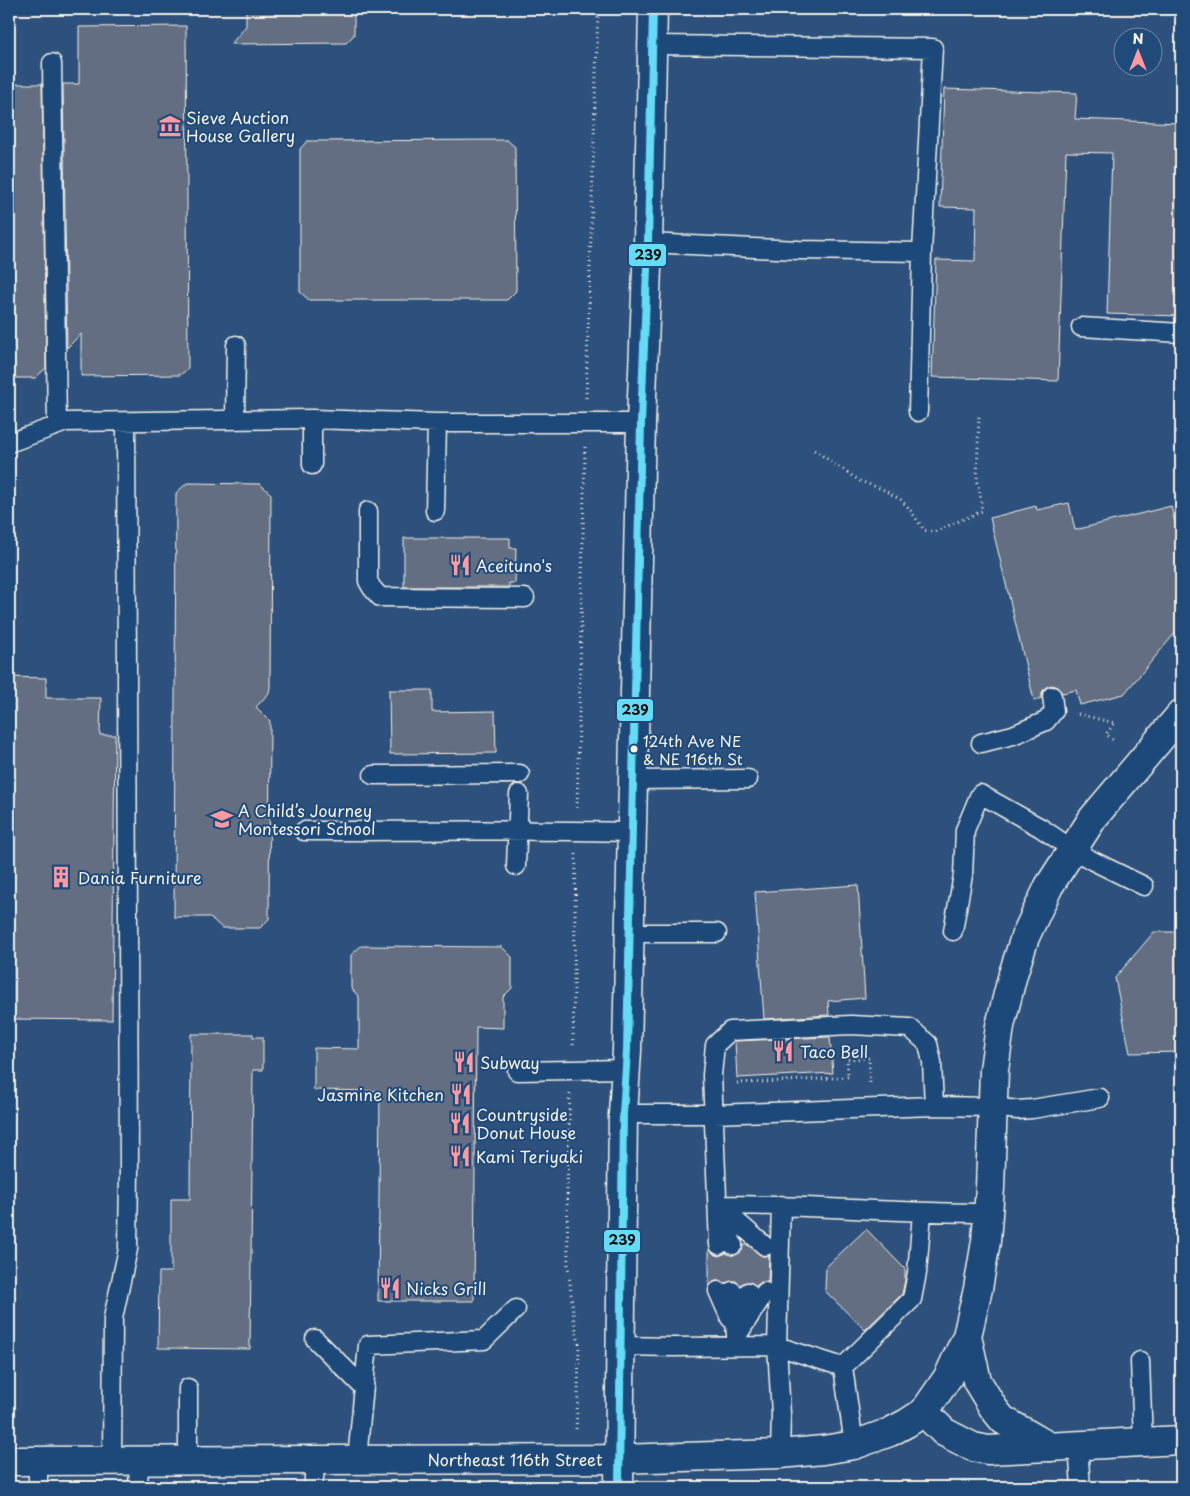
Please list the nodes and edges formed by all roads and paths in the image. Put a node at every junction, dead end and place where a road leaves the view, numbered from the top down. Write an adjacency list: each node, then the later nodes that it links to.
1 (598, 9): 16 (path)
2 (653, 9): 3 (street)
3 (652, 44): 5 (street); 6 (lane)
4 (52, 63): 18 (lane)
5 (648, 243): 6 (lane); 17 (street)
6 (922, 252): 10 (lane)
7 (1081, 327): 8 (lane)
8 (1181, 333)
9 (236, 345): 13 (lane)
10 (918, 412)
11 (979, 413): 20 (path)
12 (312, 419): 13 (lane); 15 (lane); 21 (lane)
13 (234, 420): 14 (lane)
14 (126, 422): 18 (lane); 80 (lane)
15 (437, 423): 16 (lane); 23 (lane)
16 (586, 423): 17 (lane); 34 (path)
17 (641, 423): 32 (street)
18 (57, 425): 19 (lane)
19 (9, 443)
20 (814, 450)
21 (312, 465)
22 (368, 511): 24 (lane)
23 (435, 511)
24 (526, 598)
25 (1053, 701): 27 (path); 28 (lane)
26 (1181, 714): 38 (street)
27 (1113, 740)
28 (981, 743)
29 (520, 774): 30 (lane)
30 (373, 775)
31 (748, 779): 32 (lane)
32 (632, 780): 37 (street)
33 (519, 794): 36 (lane)
34 (576, 830): 36 (lane); 37 (lane); 46 (path)
35 (304, 831): 36 (lane)
36 (518, 831): 39 (lane)
37 (632, 832): 42 (street)
38 (1072, 849): 40 (lane); 41 (lane); 51 (street)
39 (516, 866)
40 (1144, 886)
41 (953, 931)
42 (629, 932): 43 (lane); 45 (street)
43 (716, 933)
44 (869, 1065): 48 (path)
45 (626, 1069): 46 (lane); 52 (street)
46 (572, 1070): 47 (lane); 68 (path)
47 (517, 1071)
48 (728, 1084)
49 (1100, 1098): 51 (lane)
50 (934, 1106): 51 (lane); 53 (lane); 53 (lane)
51 (992, 1107): 57 (street)
52 (623, 1114): 53 (lane); 62 (street)
53 (714, 1114): 54 (lane)
54 (718, 1205): 54 (lane); 55 (lane)
55 (781, 1205): 56 (lane); 63 (lane)
56 (922, 1213): 57 (lane); 65 (lane)
57 (988, 1213): 59 (street)
58 (516, 1308): 67 (lane)
59 (967, 1336): 69 (street); 74 (street)
60 (315, 1339): 67 (lane)
61 (737, 1341): 61 (lane); 62 (lane); 63 (lane)
62 (620, 1346): 77 (street)
63 (777, 1346): 65 (lane); 75 (lane)
64 (1140, 1361): 71 (lane)
65 (843, 1367): 72 (lane)
66 (188, 1388): 81 (lane)
67 (364, 1388): 76 (lane)
68 (578, 1389)
69 (924, 1412): 72 (street, Northeast 116th Street); 74 (street)
70 (1181, 1440): 71 (street)
71 (1144, 1442): 73 (street)
72 (854, 1444): 75 (street, Northeast 116th Street)
73 (1078, 1446): 74 (street); 86 (lane)
74 (1050, 1447)
75 (780, 1454): 77 (street, Northeast 116th Street)
76 (357, 1459): 77 (street, Northeast 116th Street); 78 (street, Northeast 116th Street)
77 (619, 1459): 85 (street)
78 (316, 1460): 81 (street, Northeast 116th Street); 84 (lane)
79 (9, 1461): 83 (street, Northeast 116th Street)
80 (112, 1461): 82 (street, Northeast 116th Street); 83 (street, Northeast 116th Street)
81 (188, 1461): 82 (street, Northeast 116th Street)
82 (138, 1474)
83 (38, 1475)
84 (313, 1487)
85 (619, 1487)
86 (1080, 1487)

